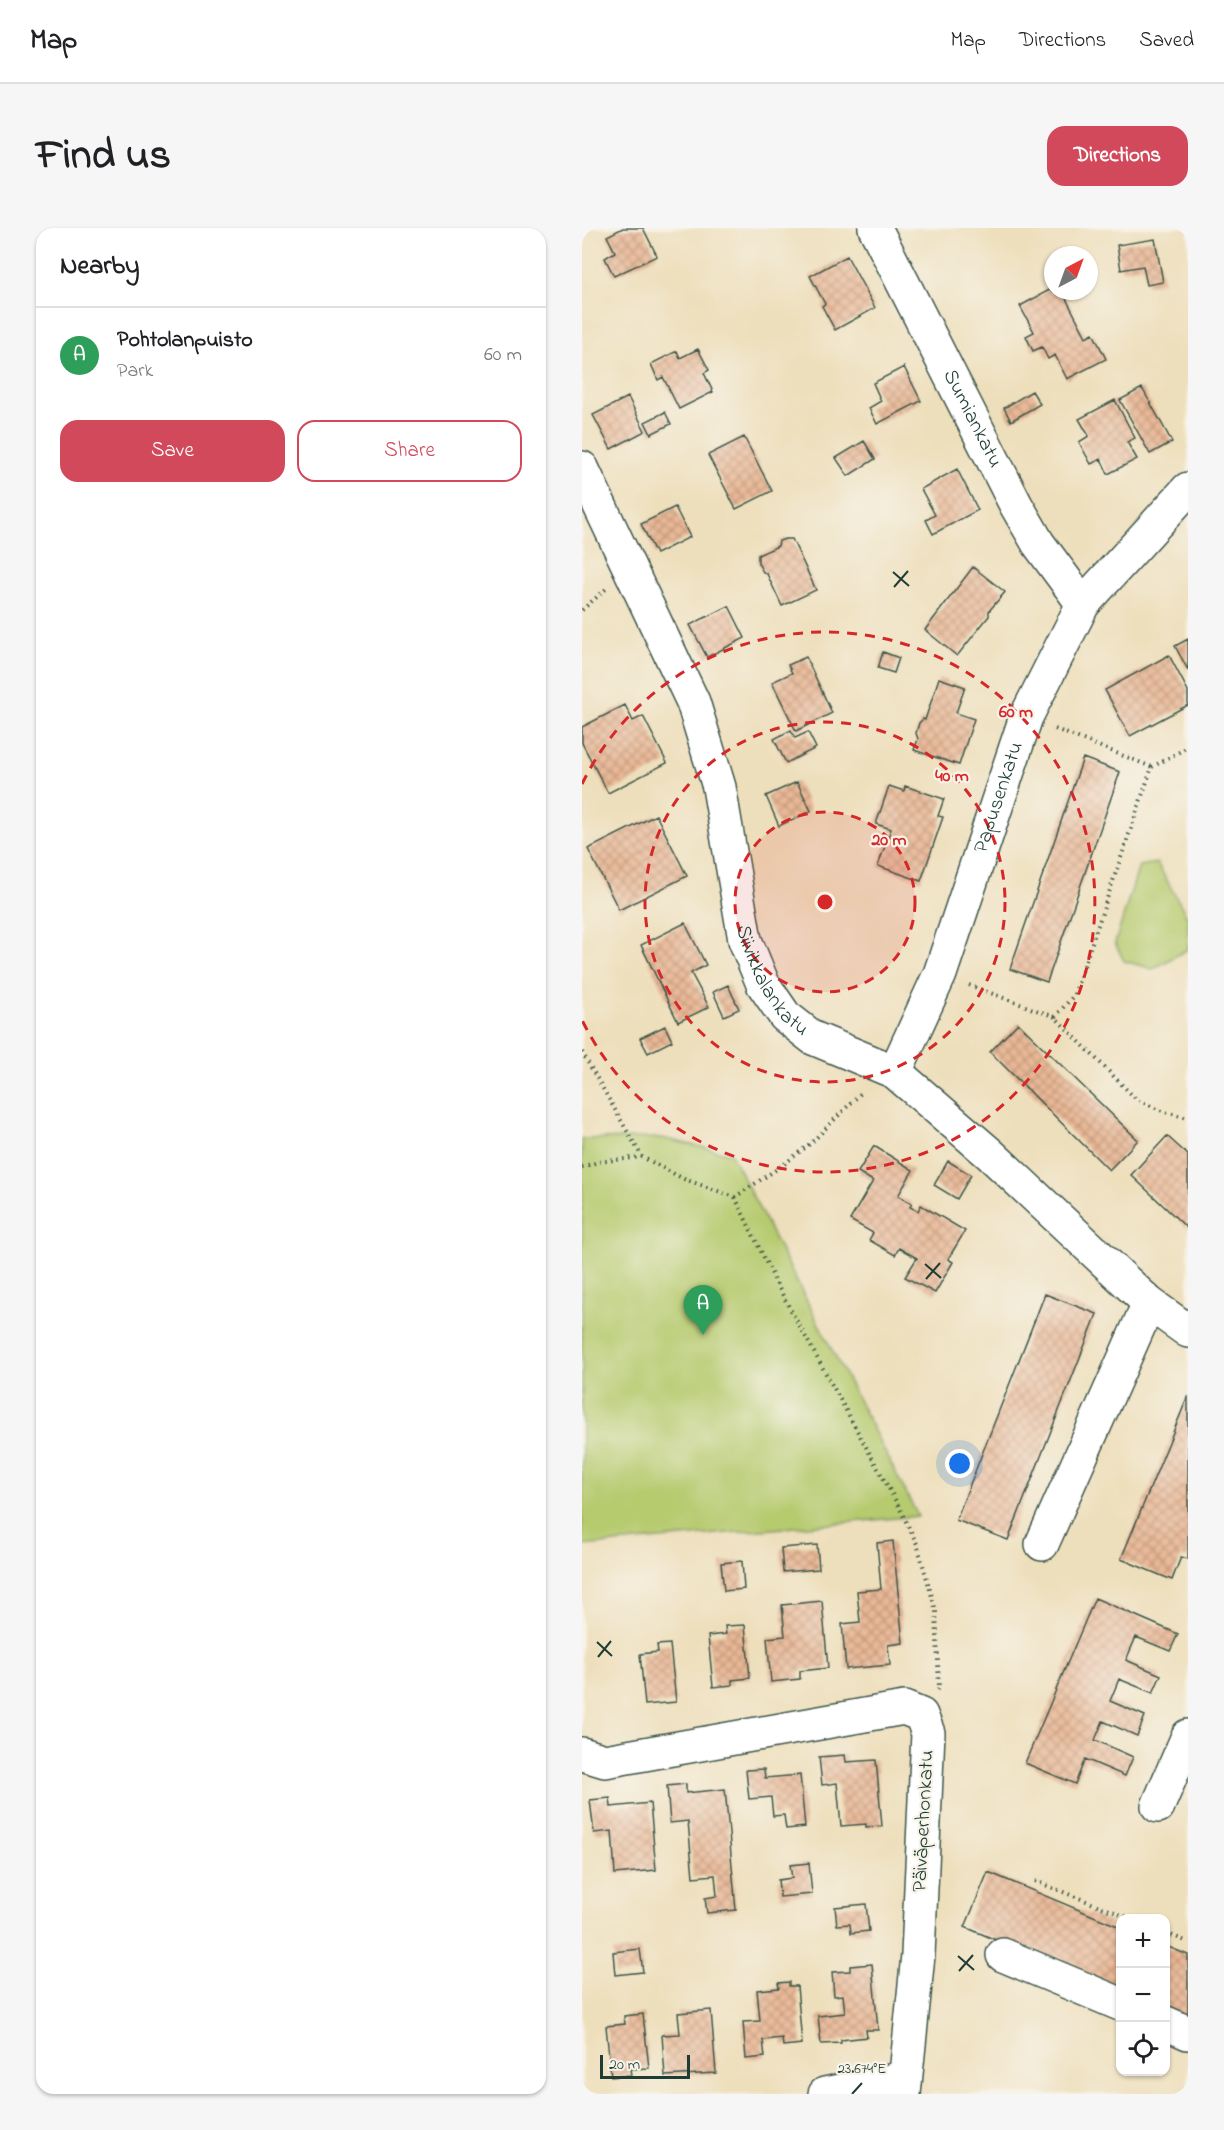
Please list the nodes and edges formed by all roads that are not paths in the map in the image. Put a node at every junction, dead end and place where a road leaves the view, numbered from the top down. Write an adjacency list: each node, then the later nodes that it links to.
1 (875, 228): 4 (street, Sumiankatu)
2 (582, 468): 5 (street, Siivikkalankatu)
3 (1188, 489): 4 (street, Papusenkatu)
4 (1083, 604): 5 (street, Papusenkatu)
5 (895, 1072): 6 (street, Siivikkalankatu)
6 (1149, 1303): 7 (street, Siivikkalankatu); 8 (street)
7 (1188, 1330)
8 (1042, 1544)
9 (1188, 1736): 11 (street)
10 (582, 1754): 16 (street, Päiväperhonkatu)
11 (1158, 1806)
12 (1003, 1955): 13 (street)
13 (1116, 2002)
14 (1170, 2025): 15 (street)
15 (1188, 2032)
16 (905, 2086): 17 (street)
17 (825, 2094)

